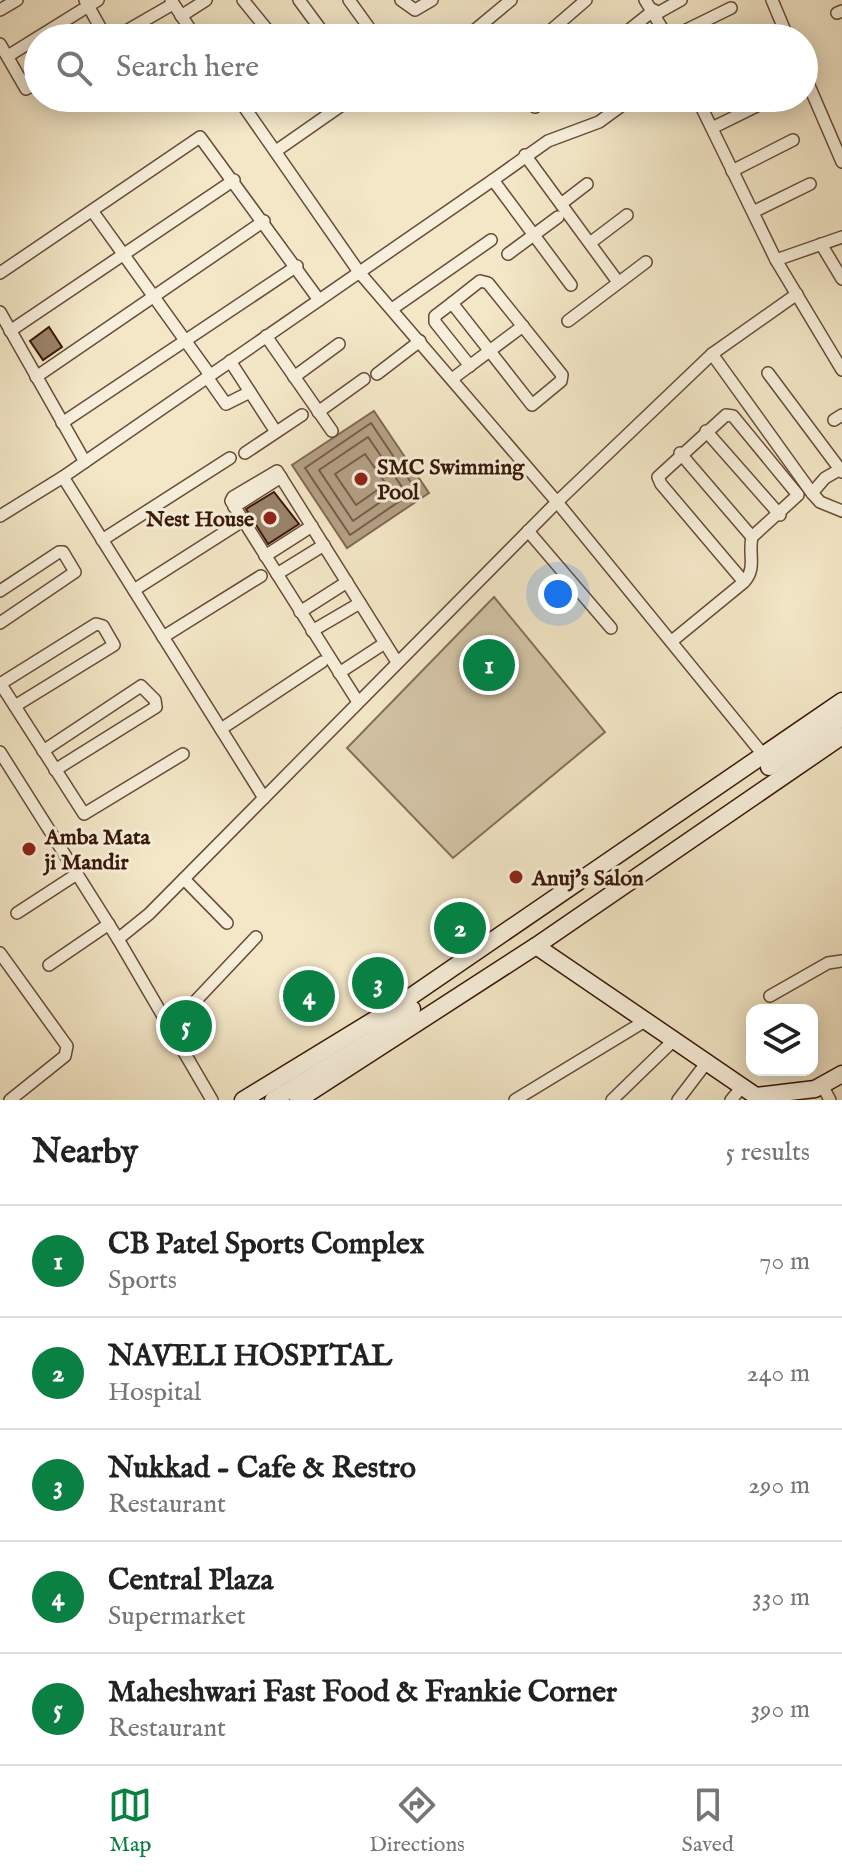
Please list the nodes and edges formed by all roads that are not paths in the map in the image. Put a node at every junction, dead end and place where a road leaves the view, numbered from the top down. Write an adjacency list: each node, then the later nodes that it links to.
1 (17, 0): 16 (street)
2 (206, 0): 18 (street)
3 (243, 0): 23 (street)
4 (299, 0): 24 (street)
5 (349, 0): 25 (street)
6 (401, 0): 7 (street)
7 (432, 0)
8 (511, 0): 26 (street)
9 (586, 0): 27 (street)
10 (645, 0): 17 (street)
11 (681, 0): 17 (street)
12 (772, 0): 31 (street)
13 (90, 2): 19 (street); 20 (street)
14 (172, 2): 18 (street); 21 (street)
15 (731, 8): 30 (street)
16 (0, 10)
17 (655, 12): 28 (street); 29 (street)
18 (181, 16): 22 (street)
19 (57, 24)
20 (100, 24)
21 (137, 24)
22 (186, 24)
23 (263, 24)
24 (317, 24)
25 (366, 24)
26 (482, 24)
27 (558, 24)
28 (638, 24)
29 (661, 24)
30 (698, 24)
31 (782, 24)
32 (0, 44): 34 (street)
33 (24, 45): 34 (street)
34 (8, 56): 35 (street)
35 (24, 85)
36 (818, 106): 46 (street)
37 (248, 112): 44 (street)
38 (332, 112): 44 (street)
39 (613, 112): 45 (street)
40 (704, 112): 42 (street)
41 (745, 112): 42 (street)
42 (712, 128): 47 (street)
43 (793, 140): 47 (street)
44 (276, 151): 68 (street)
45 (525, 155): 49 (street); 52 (street)
46 (842, 162)
47 (732, 171): 54 (street)
48 (234, 180): 53 (street); 57 (street); 63 (street)
49 (493, 180): 58 (street); 68 (street)
50 (587, 184): 52 (street)
51 (810, 184): 54 (street)
52 (561, 204): 61 (street)
53 (93, 212): 63 (street); 69 (street)
54 (753, 212): 65 (street)
55 (627, 215): 61 (street)
56 (558, 217): 58 (street)
57 (264, 221): 67 (street); 74 (street)
58 (534, 235): 64 (street); 72 (street)
59 (842, 237): 62 (street)
60 (491, 240): 77 (street)
61 (590, 243): 71 (street)
62 (821, 244): 65 (street); 70 (street)
63 (123, 254): 74 (street); 81 (street)
64 (508, 254)
65 (776, 260): 73 (street)
66 (646, 262): 71 (street)
67 (297, 266): 75 (street); 83 (street)
68 (359, 272): 75 (street); 77 (street)
69 (0, 273)
70 (842, 279)
71 (618, 282): 79 (street)
72 (571, 285)
73 (797, 294): 87 (street); 90 (street)
74 (155, 297): 83 (street); 94 (street)
75 (319, 300): 82 (street)
76 (452, 303): 80 (street); 86 (street); 89 (street)
77 (392, 309): 84 (street)
78 (0, 312): 81 (street)
79 (568, 321)
80 (523, 326): 86 (street); 86 (street)
81 (10, 331): 94 (street)
82 (266, 336): 88 (street); 95 (street)
83 (185, 341): 93 (street); 101 (street)
84 (420, 341): 92 (street); 97 (street)
85 (339, 344): 95 (street)
86 (490, 351): 89 (street)
87 (712, 354): 111 (street); 112 (street)
88 (230, 361): 93 (street); 98 (street)
89 (470, 366): 97 (street)
90 (842, 370)
91 (768, 373): 109 (street)
92 (377, 374)
93 (208, 376): 98 (street); 108 (street)
94 (36, 377): 101 (street)
95 (294, 377): 99 (street)
96 (364, 379): 99 (street)
97 (452, 379): 112 (street)
98 (250, 392): 104 (street)
99 (318, 412): 102 (street)
100 (302, 415): 104 (street)
101 (62, 423): 108 (street)
102 (332, 431)
103 (706, 431): 106 (street); 114 (street); 114 (street)
104 (276, 432): 105 (street)
105 (245, 453)
106 (680, 453): 119 (street); 126 (street)
107 (230, 458): 120 (street)
108 (85, 462): 110 (street)
109 (840, 471): 111 (street)
110 (63, 477): 115 (street); 120 (street)
111 (812, 493): 113 (street)
112 (557, 502): 118 (street); 135 (street)
113 (842, 511)
114 (780, 515): 119 (street)
115 (0, 516)
116 (236, 525): 127 (street)
117 (312, 526): 121 (street); 122 (street); 122 (street)
118 (528, 531): 132 (street); 138 (street)
119 (752, 537): 126 (street)
120 (102, 540): 127 (street)
121 (324, 545): 123 (street); 125 (street)
122 (265, 556): 123 (street)
123 (277, 574): 130 (street)
124 (261, 576): 134 (street)
125 (347, 582): 129 (street); 130 (street)
126 (744, 582): 135 (street)
127 (134, 590): 134 (street)
128 (0, 591): 131 (street)
129 (360, 603): 133 (street); 136 (street)
130 (300, 612): 133 (street)
131 (0, 623)
132 (611, 628)
133 (312, 631): 139 (street)
134 (163, 637): 145 (street)
135 (672, 642): 150 (street)
136 (385, 643): 138 (street); 139 (street)
137 (322, 662): 145 (street)
138 (397, 662): 142 (street)
139 (339, 673): 142 (street)
140 (1, 689): 143 (street); 143 (street)
141 (842, 701): 150 (main road)
142 (358, 702): 152 (street)
143 (15, 706): 147 (street)
144 (842, 718): 166 (main road)
145 (221, 729): 152 (street)
146 (842, 736): 160 (main road)
147 (43, 751): 151 (street); 151 (street)
148 (0, 752): 153 (street)
149 (183, 754): 151 (street)
150 (765, 757): 175 (main road)
151 (55, 770)
152 (264, 798): 154 (street)
153 (77, 874): 155 (street); 157 (street)
154 (184, 879): 156 (street); 159 (street)
155 (17, 913)
156 (227, 923)
157 (109, 924): 159 (street); 163 (street)
158 (256, 937): 167 (street)
159 (118, 939): 167 (street)
160 (536, 946): 165 (main road); 178 (main road)
161 (0, 953): 173 (street)
162 (842, 961): 164 (street)
163 (49, 965)
164 (770, 996)
165 (645, 1021): 168 (main road); 179 (street)
166 (390, 1024): 176 (main road); 177 (main road)
167 (170, 1028): 174 (street)
168 (674, 1040): 169 (main road); 180 (street)
169 (707, 1062): 172 (main road); 181 (street)
170 (842, 1074): 171 (main road)
171 (819, 1094): 172 (main road)
172 (747, 1096)
173 (10, 1100)
174 (212, 1100)
175 (243, 1100)
176 (254, 1100)
177 (273, 1100)
178 (298, 1100)
179 (515, 1100)
180 (612, 1100)
181 (678, 1100)

